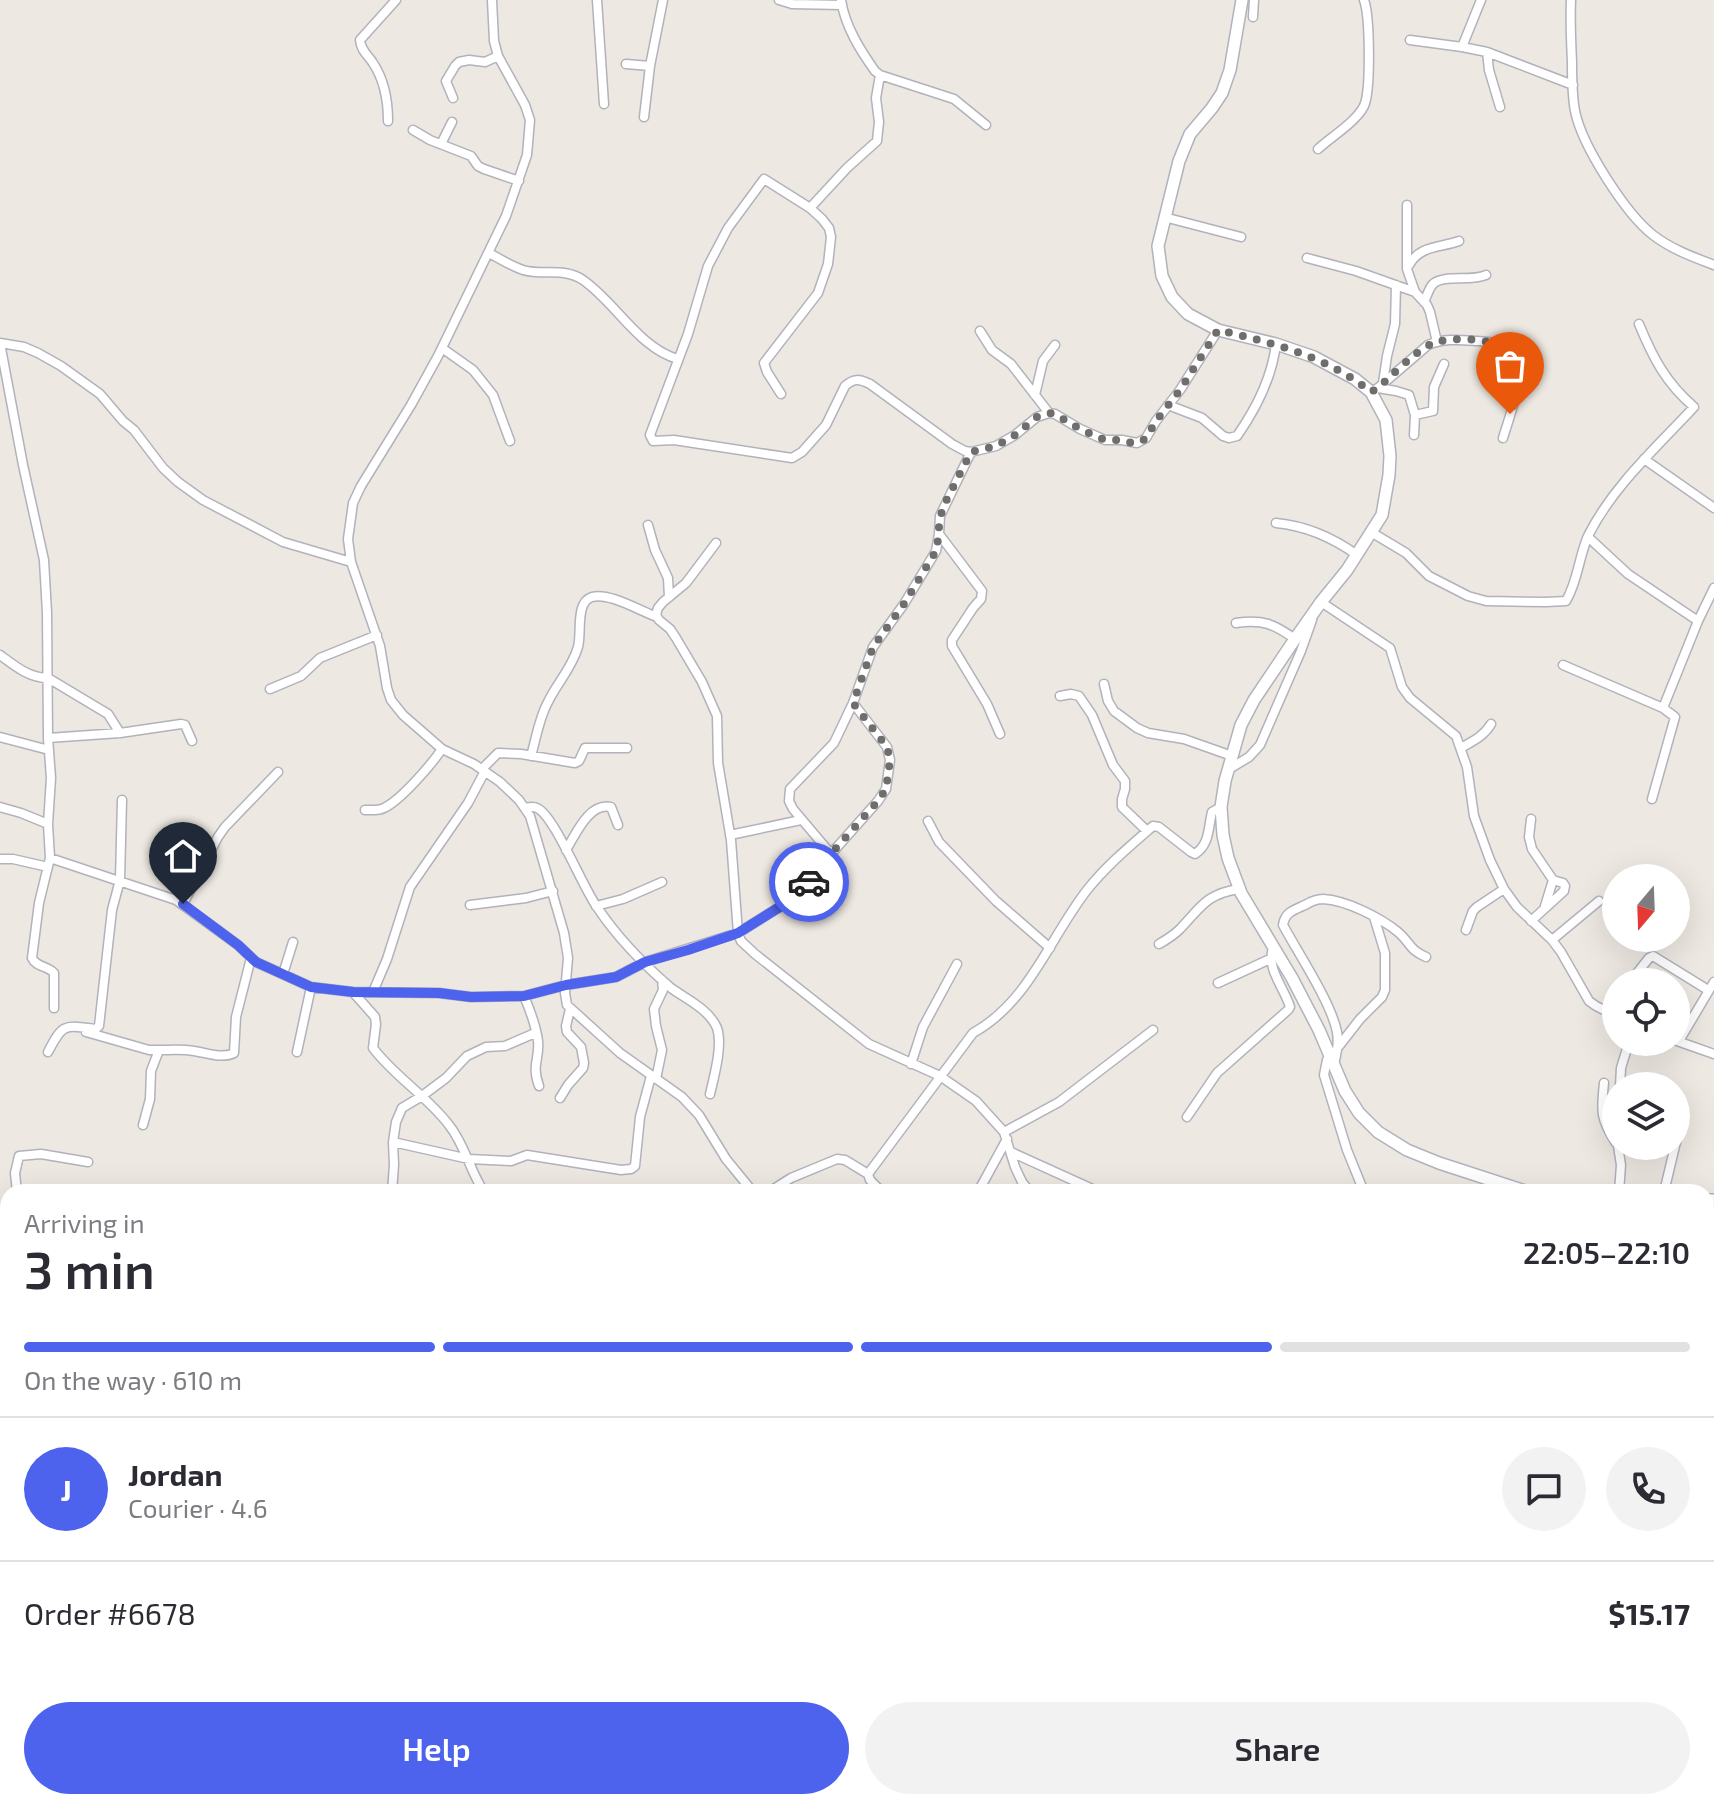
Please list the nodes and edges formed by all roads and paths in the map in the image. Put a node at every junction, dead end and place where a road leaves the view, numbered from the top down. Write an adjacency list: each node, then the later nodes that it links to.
1 (396, 0): 25 (street)
2 (492, 0): 16 (street)
3 (597, 0): 22 (street)
4 (663, 0): 18 (street)
5 (779, 0): 11 (street)
6 (1242, 0): 34 (street)
7 (1254, 0): 12 (street)
8 (1364, 0): 30 (street)
9 (1481, 0): 14 (street)
10 (1571, 0): 20 (street)
11 (841, 2): 19 (street)
12 (1253, 17)
13 (1410, 40): 14 (street)
14 (1462, 47): 15 (street)
15 (1487, 52): 20 (street); 23 (street)
16 (498, 56): 21 (street); 31 (street)
17 (626, 64): 18 (street)
18 (650, 66): 24 (street)
19 (880, 75): 27 (street); 33 (street)
20 (1573, 85): 39 (street)
21 (453, 98)
22 (604, 104)
23 (1500, 107)
24 (644, 117)
25 (388, 121)
26 (452, 122): 29 (street)
27 (986, 125)
28 (413, 130): 29 (street)
29 (441, 144): 31 (street)
30 (1318, 149)
31 (519, 181): 37 (street)
32 (1407, 205): 40 (street)
33 (810, 208): 53 (street); 56 (street)
34 (1164, 217): 35 (street); 46 (street)
35 (1241, 237)
36 (1459, 241): 40 (street)
37 (489, 253): 52 (street); 53 (street)
38 (1307, 258): 42 (street)
39 (1714, 265)
40 (1407, 269): 43 (street)
41 (1486, 275): 44 (street)
42 (1396, 285): 43 (street); 55 (street)
43 (1415, 292): 44 (street)
44 (1424, 302): 48 (street)
45 (1639, 324): 65 (street)
46 (1218, 330): 50 (street); 58 (street)
47 (980, 331): 57 (street)
48 (1437, 342): 55 (street); 62 (street)
49 (0, 343): 74 (street); 85 (street)
50 (1276, 344): 55 (street); 58 (street)
51 (1055, 345): 57 (street)
52 (442, 348): 63 (street); 74 (street)
53 (678, 359): 64 (street)
54 (1444, 364): 60 (street)
55 (1377, 388): 60 (street); 69 (street)
56 (781, 394)
57 (1035, 395): 59 (street)
58 (1168, 405): 59 (street)
59 (1049, 413): 64 (street)
60 (1415, 415): 61 (street)
61 (1414, 435)
62 (1503, 438)
63 (510, 441)
64 (971, 452): 70 (street)
65 (1644, 459): 66 (street); 71 (street)
66 (1714, 508)
67 (1276, 523): 73 (street)
68 (648, 525): 76 (street)
69 (1371, 532): 71 (street); 73 (street)
70 (939, 534): 89 (street); 93 (street)
71 (1588, 537): 79 (street)
72 (716, 543): 76 (street)
73 (1357, 555): 77 (street)
74 (351, 562): 81 (street)
75 (1714, 588): 79 (street)
76 (669, 597): 78 (street)
77 (1318, 606): 82 (street); 98 (street); 103 (street)
78 (657, 617): 101 (street); 118 (street)
79 (1698, 621): 90 (street)
80 (1236, 623): 82 (street)
81 (377, 635): 87 (street); 99 (street)
82 (1295, 639): 102 (street)
83 (0, 655): 85 (street)
84 (1563, 665): 90 (street)
85 (48, 678): 92 (street); 95 (street)
86 (1104, 684): 102 (street)
87 (270, 689)
88 (1060, 696): 117 (street)
89 (853, 703): 113 (street); 120 (street)
90 (1663, 708): 106 (street)
91 (1491, 724): 98 (street)
92 (120, 733): 95 (street); 96 (street)
93 (1000, 734)
94 (0, 737): 100 (street)
95 (48, 738): 100 (street)
96 (192, 741)
97 (627, 748): 101 (street)
98 (1461, 748): 127 (street)
99 (442, 749): 104 (street); 111 (street)
100 (49, 750): 115 (street)
101 (531, 756): 104 (street)
102 (1232, 756): 103 (street)
103 (1229, 769): 109 (street)
104 (483, 770): 110 (street); 159 (street)
105 (278, 772): 130 (street)
106 (1652, 799)
107 (122, 800): 123 (street)
108 (0, 807): 115 (street)
109 (1221, 807): 117 (street); 126 (street)
110 (525, 808): 119 (street); 128 (street)
111 (365, 810)
112 (1531, 819): 124 (street)
113 (801, 820): 118 (street); 120 (street)
114 (928, 821): 141 (street)
115 (48, 824): 122 (street)
116 (618, 825): 119 (street)
117 (1147, 831): 141 (street)
118 (730, 835): 137 (street)
119 (566, 850): 132 (street)
120 (831, 854): 137 (street)
121 (0, 859): 122 (street)
122 (49, 862): 123 (street); 161 (street)
123 (120, 880): 130 (street); 165 (street)
124 (1553, 880): 133 (street); 133 (street)
125 (662, 882): 132 (street)
126 (1239, 889): 140 (street); 143 (street)
127 (1504, 889): 135 (street); 136 (street)
128 (553, 891): 131 (street); 155 (street)
129 (1599, 901): 138 (street)
130 (183, 904): 145 (street)
131 (470, 905)
132 (596, 906): 142 (street)
133 (1545, 908): 135 (street)
134 (1374, 917): 144 (street); 173 (street); 173 (street)
135 (1531, 921): 138 (street)
136 (1466, 930)
137 (738, 933): 146 (street); 174 (street)
138 (1552, 940): 162 (street)
139 (293, 942): 151 (street)
140 (1159, 944)
141 (1050, 948): 175 (street)
142 (630, 950): 146 (street); 150 (street)
143 (1272, 953): 154 (street); 173 (street); 181 (street)
144 (1426, 957)
145 (251, 958): 151 (street); 169 (street)
146 (645, 962): 150 (street); 153 (street)
147 (957, 964): 174 (street)
148 (1641, 968): 149 (street)
149 (1676, 968)
150 (628, 972): 155 (street)
151 (283, 974): 157 (street)
152 (1690, 975): 156 (street)
153 (662, 979): 176 (street); 178 (street)
154 (1218, 983)
155 (566, 985): 160 (street); 163 (street)
156 (1711, 986): 164 (street)
157 (311, 987): 158 (street); 171 (street)
158 (353, 992): 159 (street); 179 (street)
159 (373, 992): 160 (street)
160 (524, 996): 167 (street)
161 (54, 1008)
162 (1602, 1008)
163 (570, 1009): 176 (street); 180 (street)
164 (1690, 1020)
165 (69, 1028): 169 (street); 170 (street)
166 (1153, 1030): 183 (street)
167 (535, 1033): 177 (street); 179 (street)
168 (1690, 1046): 172 (street)
169 (159, 1050): 182 (street)
170 (48, 1052)
171 (297, 1052)
172 (1714, 1054)
173 (1334, 1056): 200 (street); 201 (street)
174 (911, 1064): 175 (street)
175 (940, 1076): 183 (street); 190 (street)
176 (653, 1077): 186 (street); 194 (street)
177 (539, 1086)
178 (710, 1094)
179 (422, 1096): 184 (street); 186 (street)
180 (560, 1098)
181 (1187, 1117)
182 (143, 1125)
183 (1006, 1136): 185 (street); 197 (street)
184 (393, 1142): 186 (street); 192 (street)
185 (1011, 1152): 198 (street); 199 (street)
186 (469, 1159): 193 (street)
187 (1620, 1160): 202 (street)
188 (1672, 1160): 203 (street)
189 (88, 1162): 191 (street)
190 (868, 1174): 195 (street); 196 (street)
191 (16, 1184)
192 (393, 1184)
193 (479, 1184)
194 (746, 1184)
195 (782, 1184)
196 (874, 1184)
197 (982, 1184)
198 (1024, 1184)
199 (1081, 1184)
200 (1361, 1184)
201 (1503, 1184)
202 (1620, 1184)
203 (1666, 1184)

